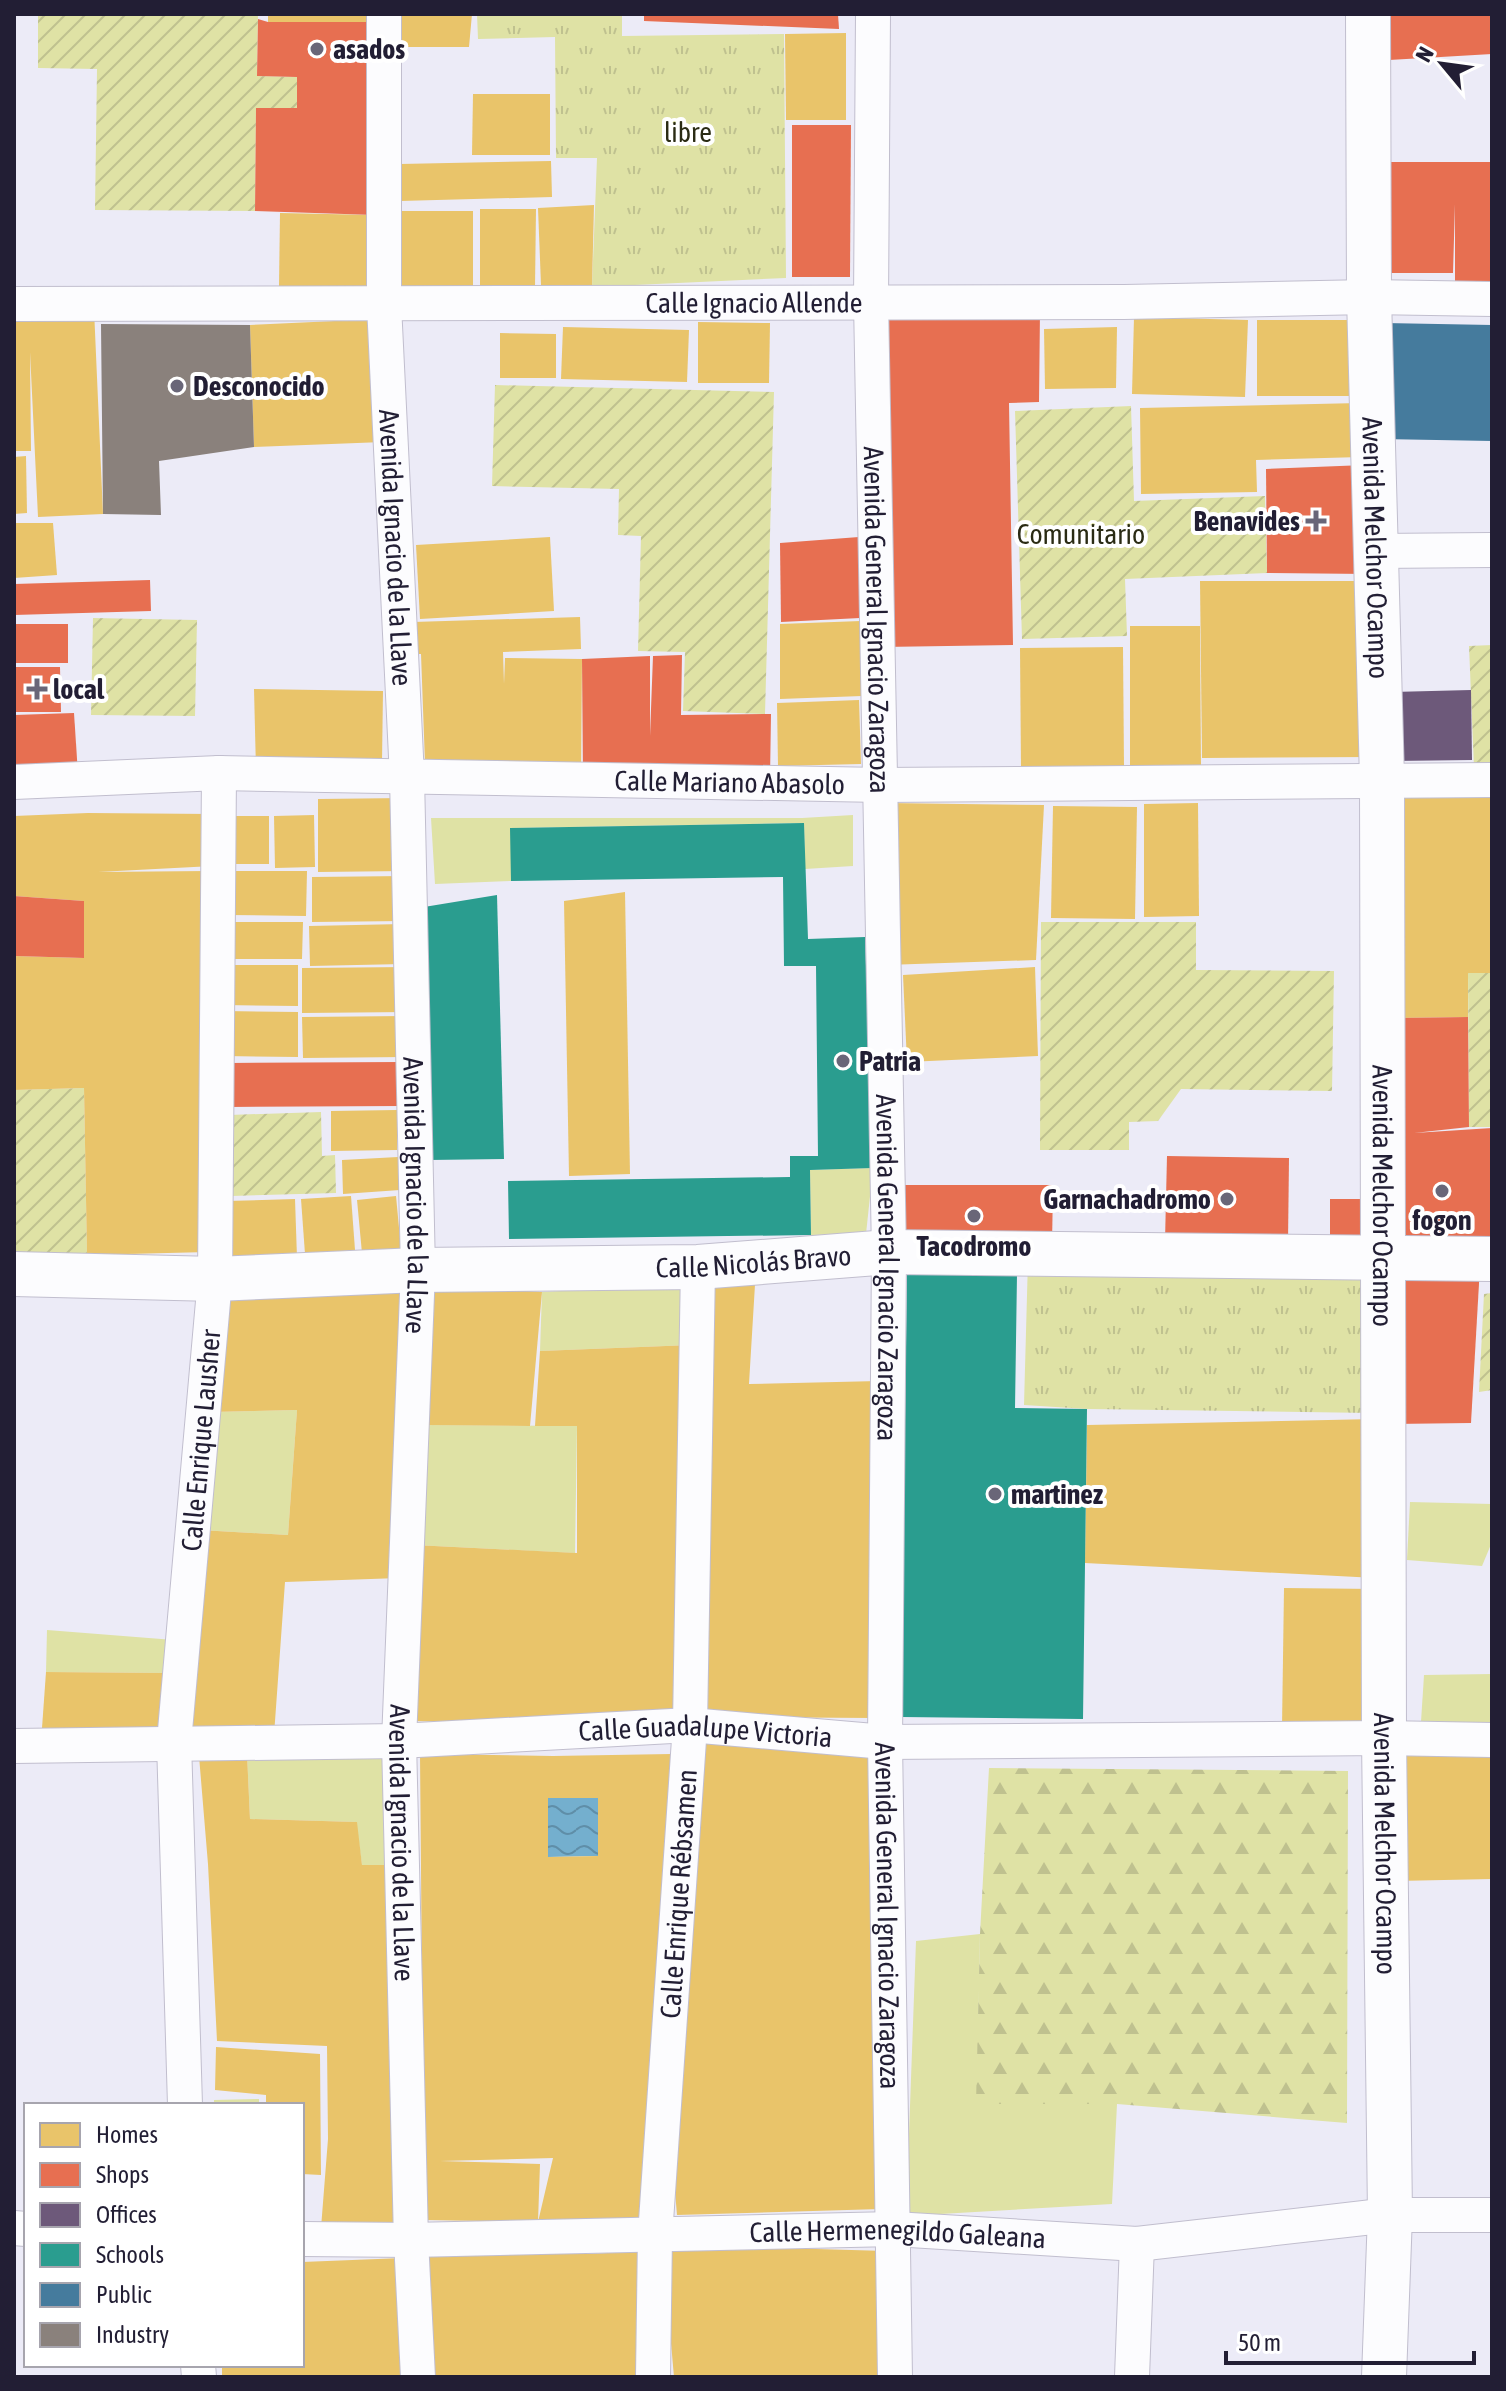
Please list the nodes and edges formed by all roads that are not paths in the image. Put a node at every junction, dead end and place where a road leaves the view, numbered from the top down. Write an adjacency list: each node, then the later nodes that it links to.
1 (384, 14): 8 (street, Avenida Ignacio de la Llave)
2 (873, 14): 6 (street, Avenida General Ignacio Zaragoza)
3 (1368, 14): 4 (street, Avenida Melchor Ocampo)
4 (1369, 297): 5 (street, Calle Ignacio Allende); 6 (street, Calle Ignacio Allende); 10 (street, Avenida Melchor Ocampo)
5 (1492, 299)
6 (871, 302): 8 (street, Calle Ignacio Allende); 16 (street, Avenida General Ignacio Zaragoza)
7 (14, 304): 8 (street, Calle Ignacio Allende)
8 (384, 305): 12 (street, Avenida Ignacio de la Llave)
9 (1492, 550): 10 (street)
10 (1376, 551): 13 (street, Avenida Melchor Ocampo)
11 (219, 773): 12 (street, Calle Mariano Abasolo); 15 (street, Calle Mariano Abasolo); 23 (street, Calle Enrique Lausher)
12 (407, 777): 16 (street, Calle Mariano Abasolo); 21 (street, Avenida Ignacio de la Llave)
13 (1382, 779): 14 (street, Calle Mariano Abasolo); 16 (street, Calle Mariano Abasolo); 18 (street, Avenida Melchor Ocampo)
14 (1492, 780)
15 (14, 782)
16 (881, 785): 17 (street, Avenida General Ignacio Zaragoza)
17 (889, 1252): 18 (street, Calle Nicolás Bravo); 20 (street, Calle Nicolás Bravo); 29 (street, Avenida General Ignacio Zaragoza)
18 (1385, 1257): 19 (street, Calle Nicolás Bravo); 25 (street, Avenida Melchor Ocampo)
19 (1492, 1259)
20 (698, 1267): 21 (street, Calle Nicolás Bravo); 24 (street, Calle Enrique Rébsamen)
21 (418, 1270): 23 (street, Calle Nicolás Bravo); 27 (street, Avenida Ignacio de la Llave)
22 (14, 1274): 23 (street, Calle Nicolás Bravo)
23 (215, 1279): 28 (street, Calle Enrique Lausher)
24 (690, 1725): 27 (street, Calle Guadalupe Victoria); 29 (street, Calle Guadalupe Victoria); 35 (street, Calle Enrique Rébsamen)
25 (1384, 1738): 26 (street, Calle Guadalupe Victoria); 29 (street, Calle Guadalupe Victoria); 32 (street, Avenida Melchor Ocampo)
26 (1492, 1740)
27 (399, 1741): 28 (street, Calle Guadalupe Victoria); 37 (street, Avenida Ignacio de la Llave)
28 (174, 1742): 30 (street, Calle Guadalupe Victoria); 31 (street, Calle Enrique Lausher)
29 (885, 1742): 34 (street, Avenida General Ignacio Zaragoza)
30 (14, 1746)
31 (185, 2103)
32 (1390, 2215): 33 (street, Calle Hermenegildo Galeana); 38 (street, Calle Hermenegildo Galeana); 43 (street, Avenida Melchor Ocampo)
33 (1492, 2215)
34 (894, 2229): 35 (street, Calle Hermenegildo Galeana); 38 (street, Calle Hermenegildo Galeana); 41 (street, Avenida General Ignacio Zaragoza)
35 (655, 2236): 37 (street, Calle Hermenegildo Galeana); 40 (street, Calle Enrique Rébsamen)
36 (304, 2239): 37 (street, Calle Hermenegildo Galeana)
37 (411, 2240): 39 (street, Avenida Ignacio de la Llave)
38 (1137, 2244): 42 (street)
39 (418, 2377)
40 (653, 2377)
41 (895, 2377)
42 (1132, 2377)
43 (1384, 2377)

